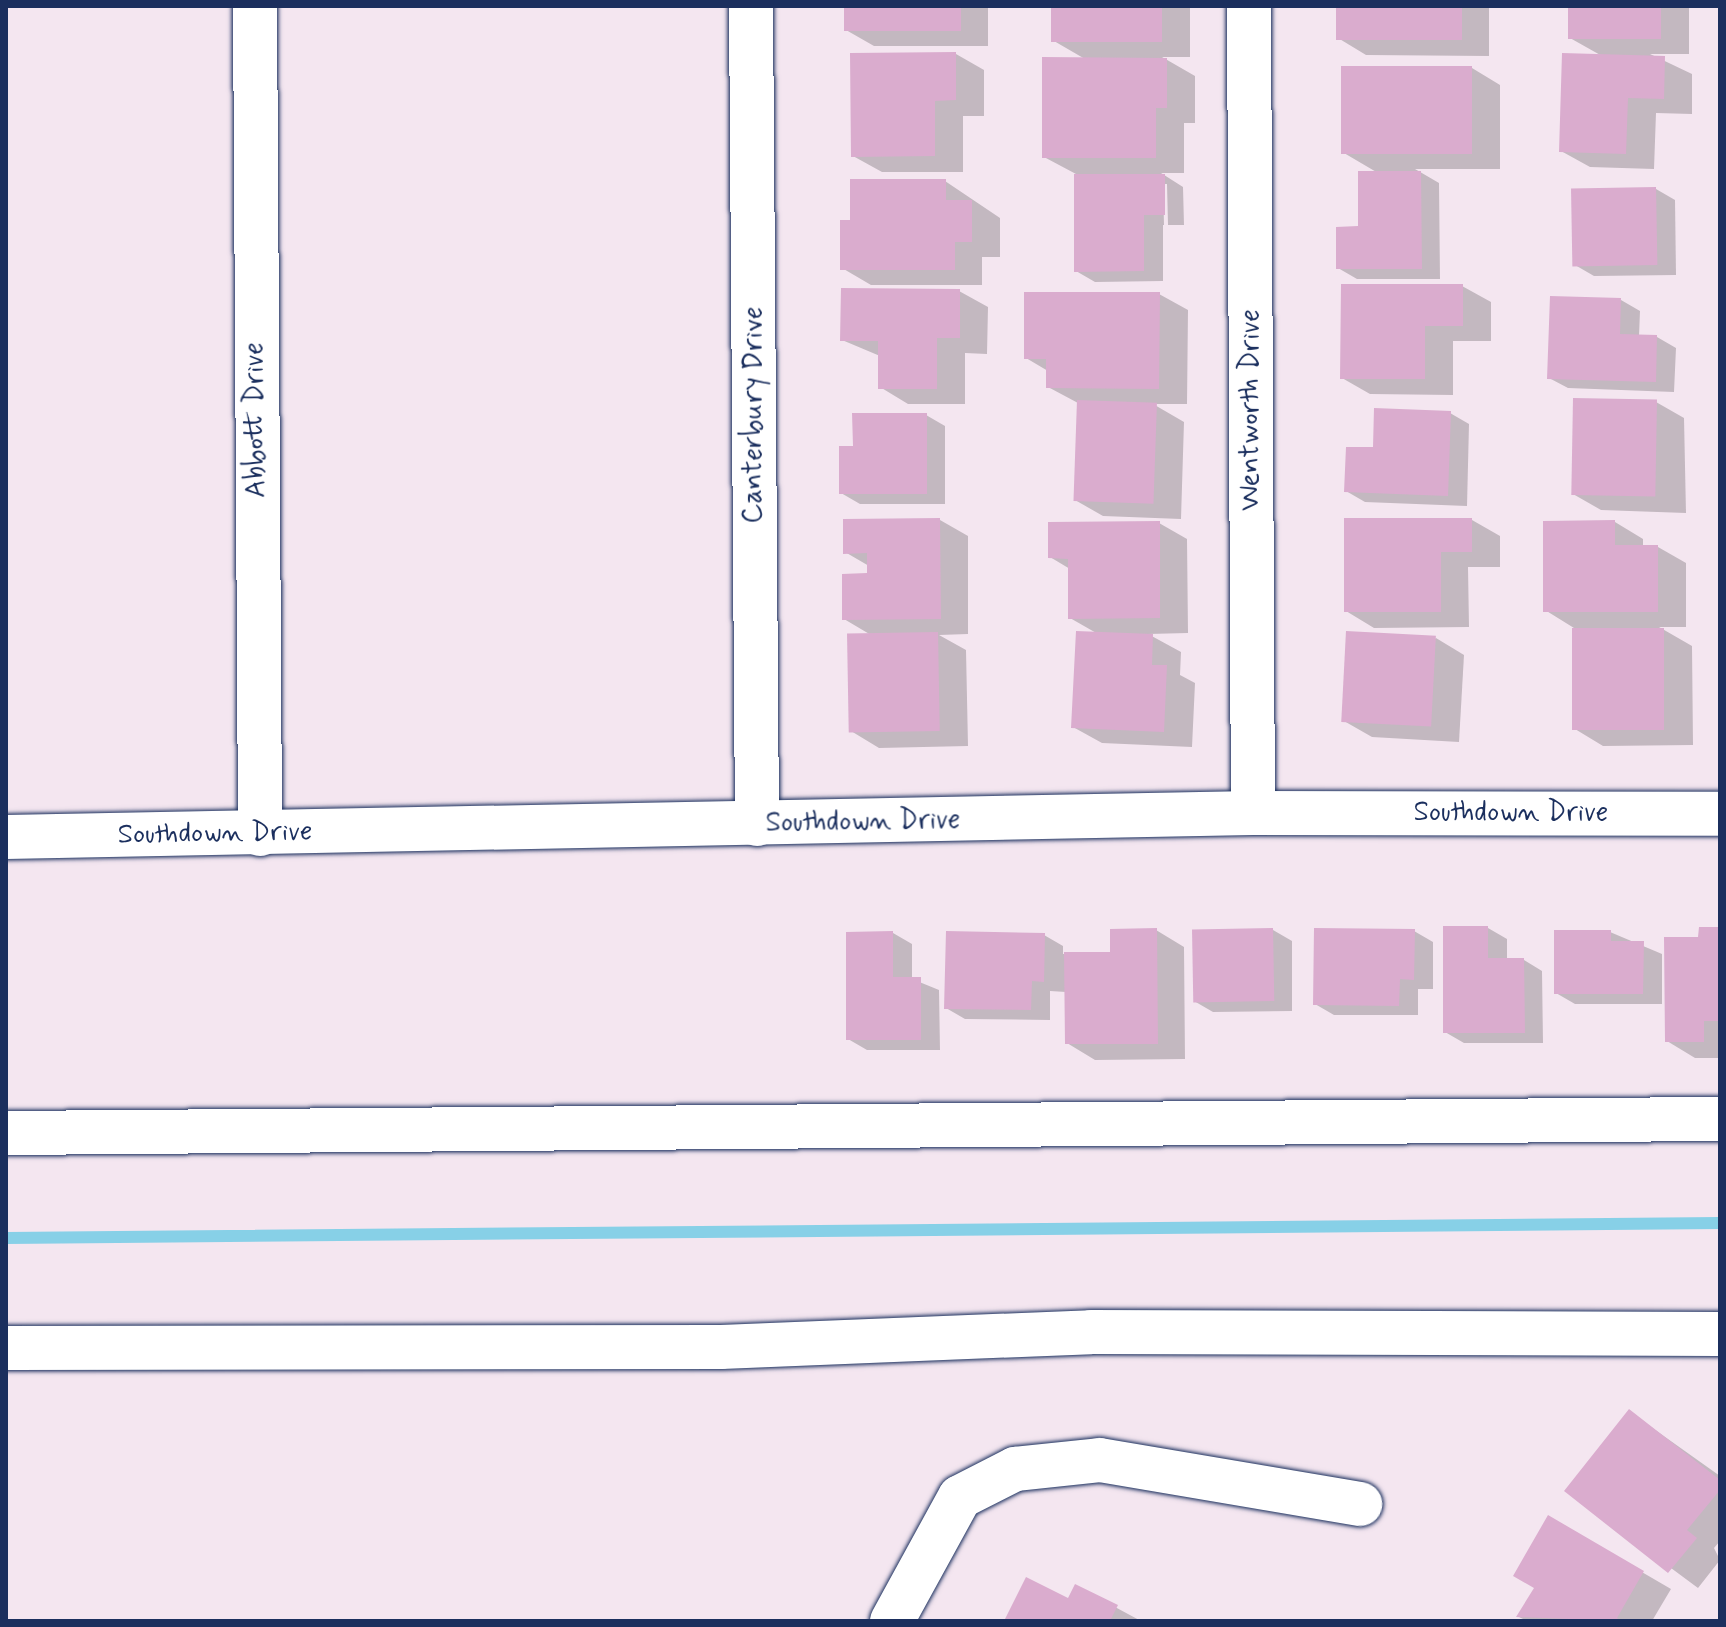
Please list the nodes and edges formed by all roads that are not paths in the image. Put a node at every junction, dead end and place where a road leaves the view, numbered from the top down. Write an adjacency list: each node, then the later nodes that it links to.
1 (255, 6): 7 (street, Abbott Drive)
2 (751, 6): 6 (street, Canterbury Drive)
3 (1249, 6): 4 (street, Wentworth Drive)
4 (1253, 813): 5 (street, Southdown Drive); 6 (street, Southdown Drive)
5 (1720, 814)
6 (757, 824): 7 (street, Southdown Drive)
7 (260, 834): 8 (street, Southdown Drive)
8 (6, 837)
9 (1720, 1119): 10 (street)
10 (6, 1133)
11 (1720, 1334): 12 (street)
12 (6, 1348)
13 (1360, 1504): 14 (street)
14 (892, 1621)

